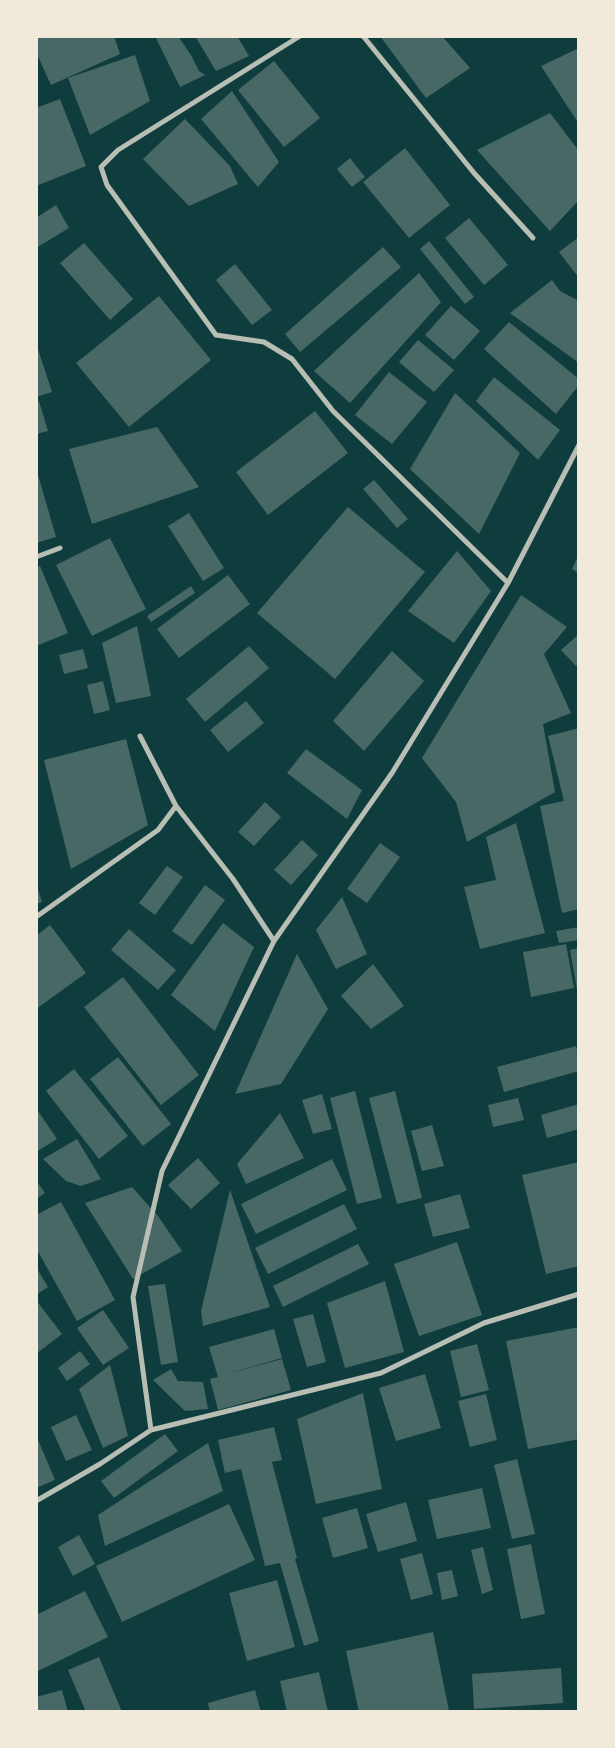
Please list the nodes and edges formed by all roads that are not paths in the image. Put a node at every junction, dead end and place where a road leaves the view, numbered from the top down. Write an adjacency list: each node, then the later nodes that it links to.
1 (300, 36): 7 (street)
2 (363, 36): 3 (street)
3 (533, 238)
4 (579, 445): 7 (street)
5 (60, 548): 6 (street)
6 (36, 557)
7 (508, 583): 11 (street)
8 (140, 736): 9 (street)
9 (176, 806): 10 (street); 11 (street)
10 (36, 917)
11 (274, 941): 13 (street)
12 (579, 1294): 13 (street)
13 (151, 1430): 14 (street)
14 (36, 1501)

